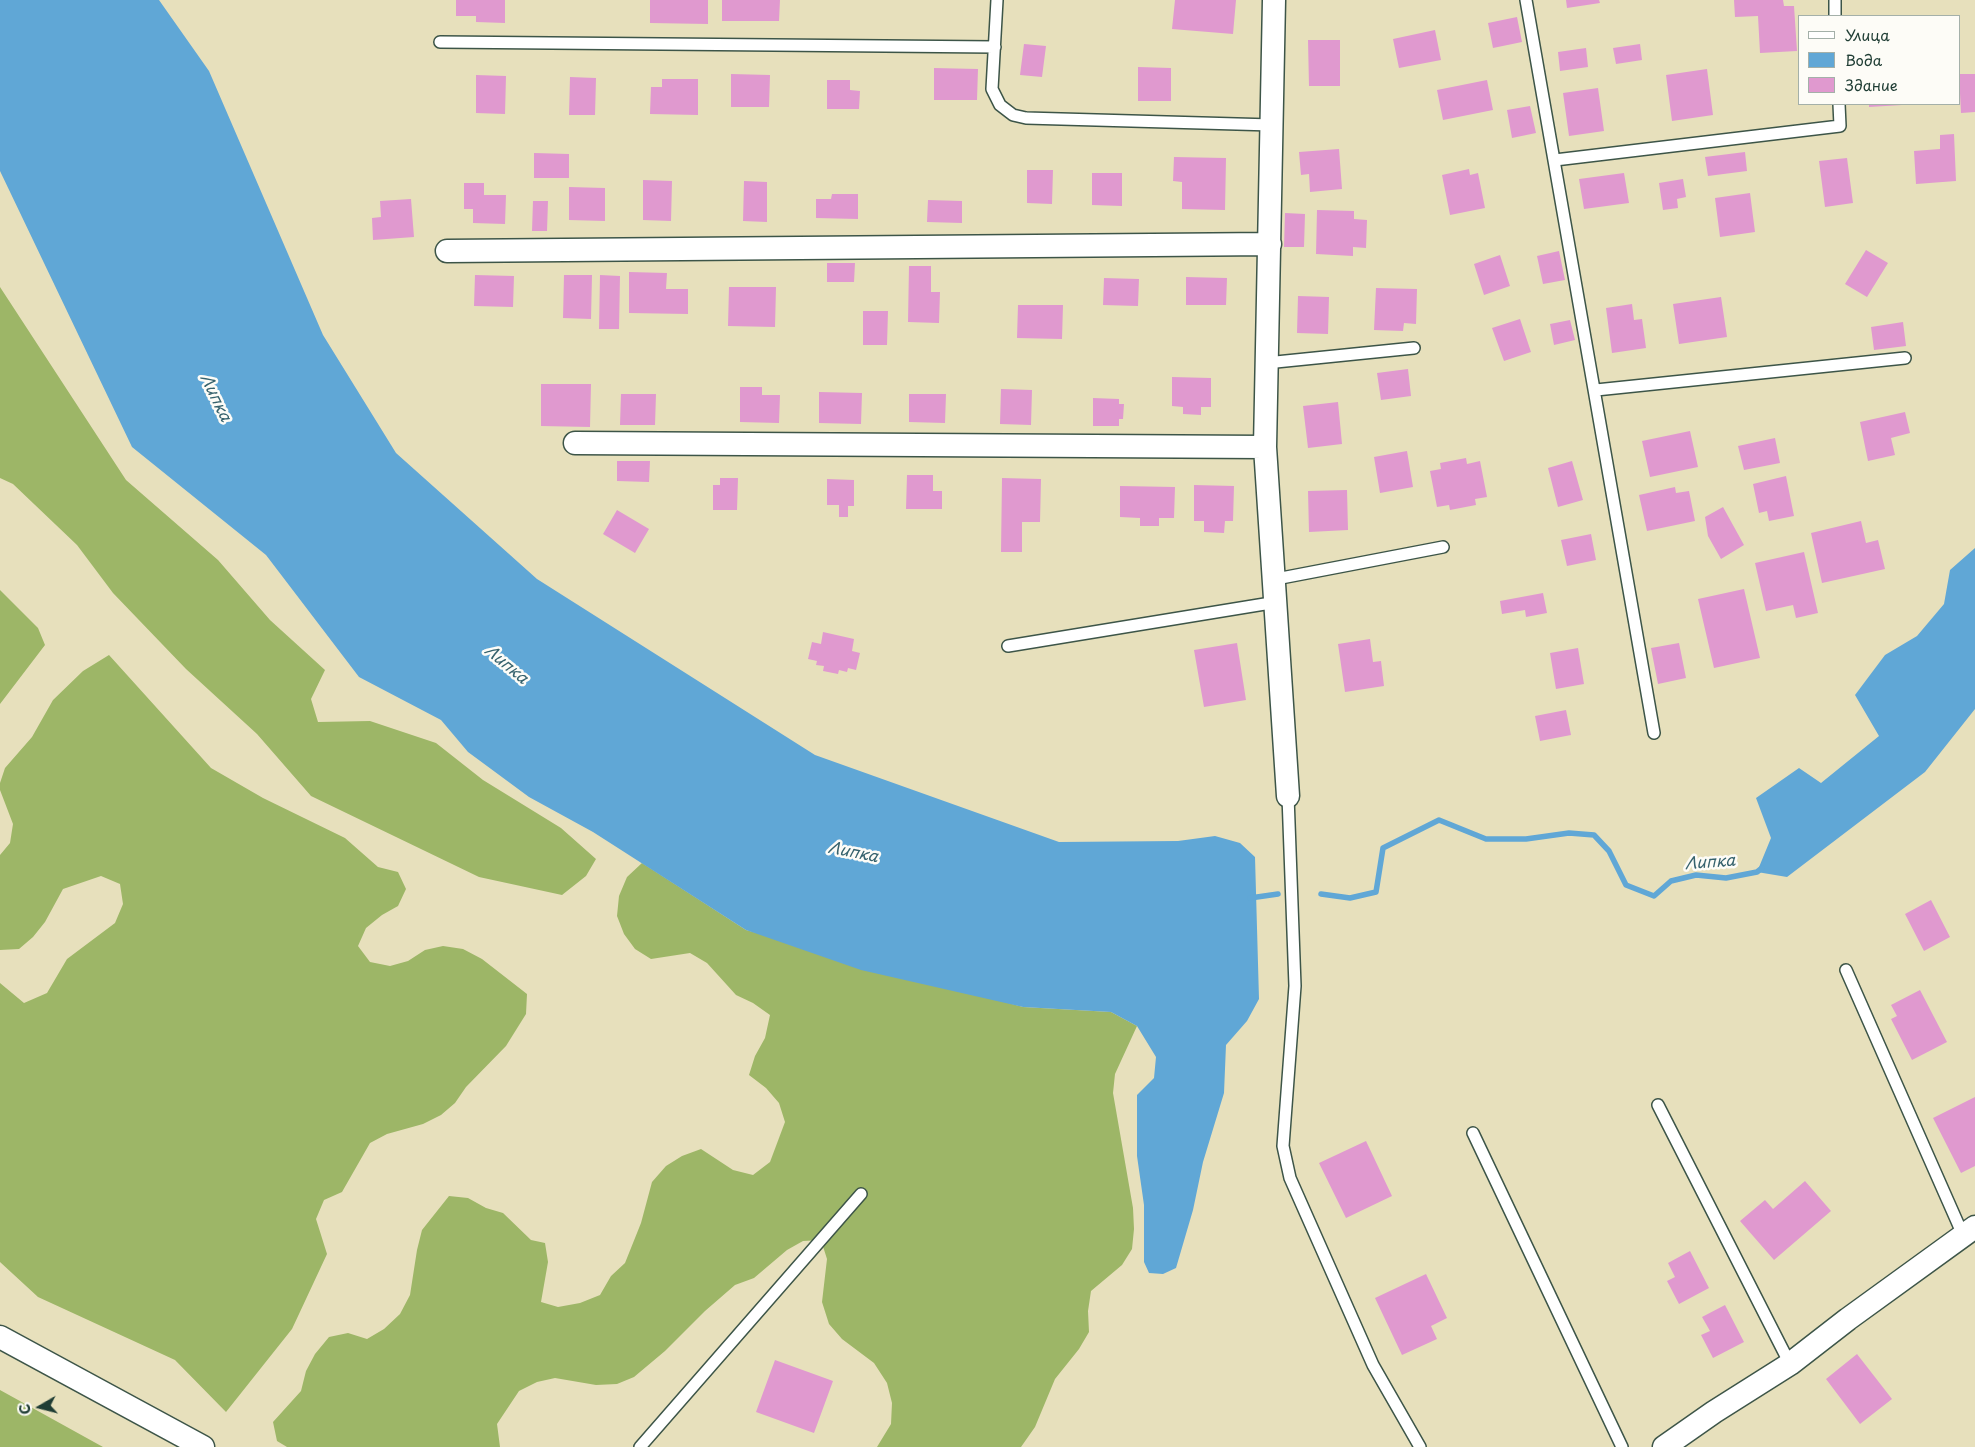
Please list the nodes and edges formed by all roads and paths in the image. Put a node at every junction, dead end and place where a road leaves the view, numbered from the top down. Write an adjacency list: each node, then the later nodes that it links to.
1 (997, 0): 7 (lane)
2 (1274, 0): 9 (street)
3 (1526, 0): 10 (lane)
4 (1835, 0): 5 (lane)
5 (1835, 15)
6 (440, 42): 7 (lane)
7 (995, 47): 9 (lane)
8 (1839, 105): 10 (lane)
9 (1272, 125): 11 (street)
10 (1555, 160): 16 (lane)
11 (1270, 244): 12 (street); 15 (street)
12 (447, 250)
13 (1414, 348): 15 (lane)
14 (1905, 358): 16 (lane)
15 (1266, 363): 18 (street)
16 (1596, 390): 23 (lane)
17 (575, 443): 18 (street)
18 (1265, 447): 20 (street)
19 (1442, 547): 20 (lane)
20 (1276, 579): 21 (street)
21 (1277, 602): 22 (lane); 24 (street)
22 (1008, 646)
23 (1654, 733)
24 (1288, 796): 34 (lane)
25 (1846, 970): 29 (lane)
26 (1658, 1105): 31 (lane)
27 (1473, 1132): 35 (lane)
28 (861, 1194): 33 (lane)
29 (1969, 1231): 31 (street)
30 (0, 1336): 32 (street)
31 (1790, 1364): 36 (street)
32 (203, 1447)
33 (640, 1447)
34 (1420, 1447)
35 (1622, 1447)
36 (1664, 1447)

